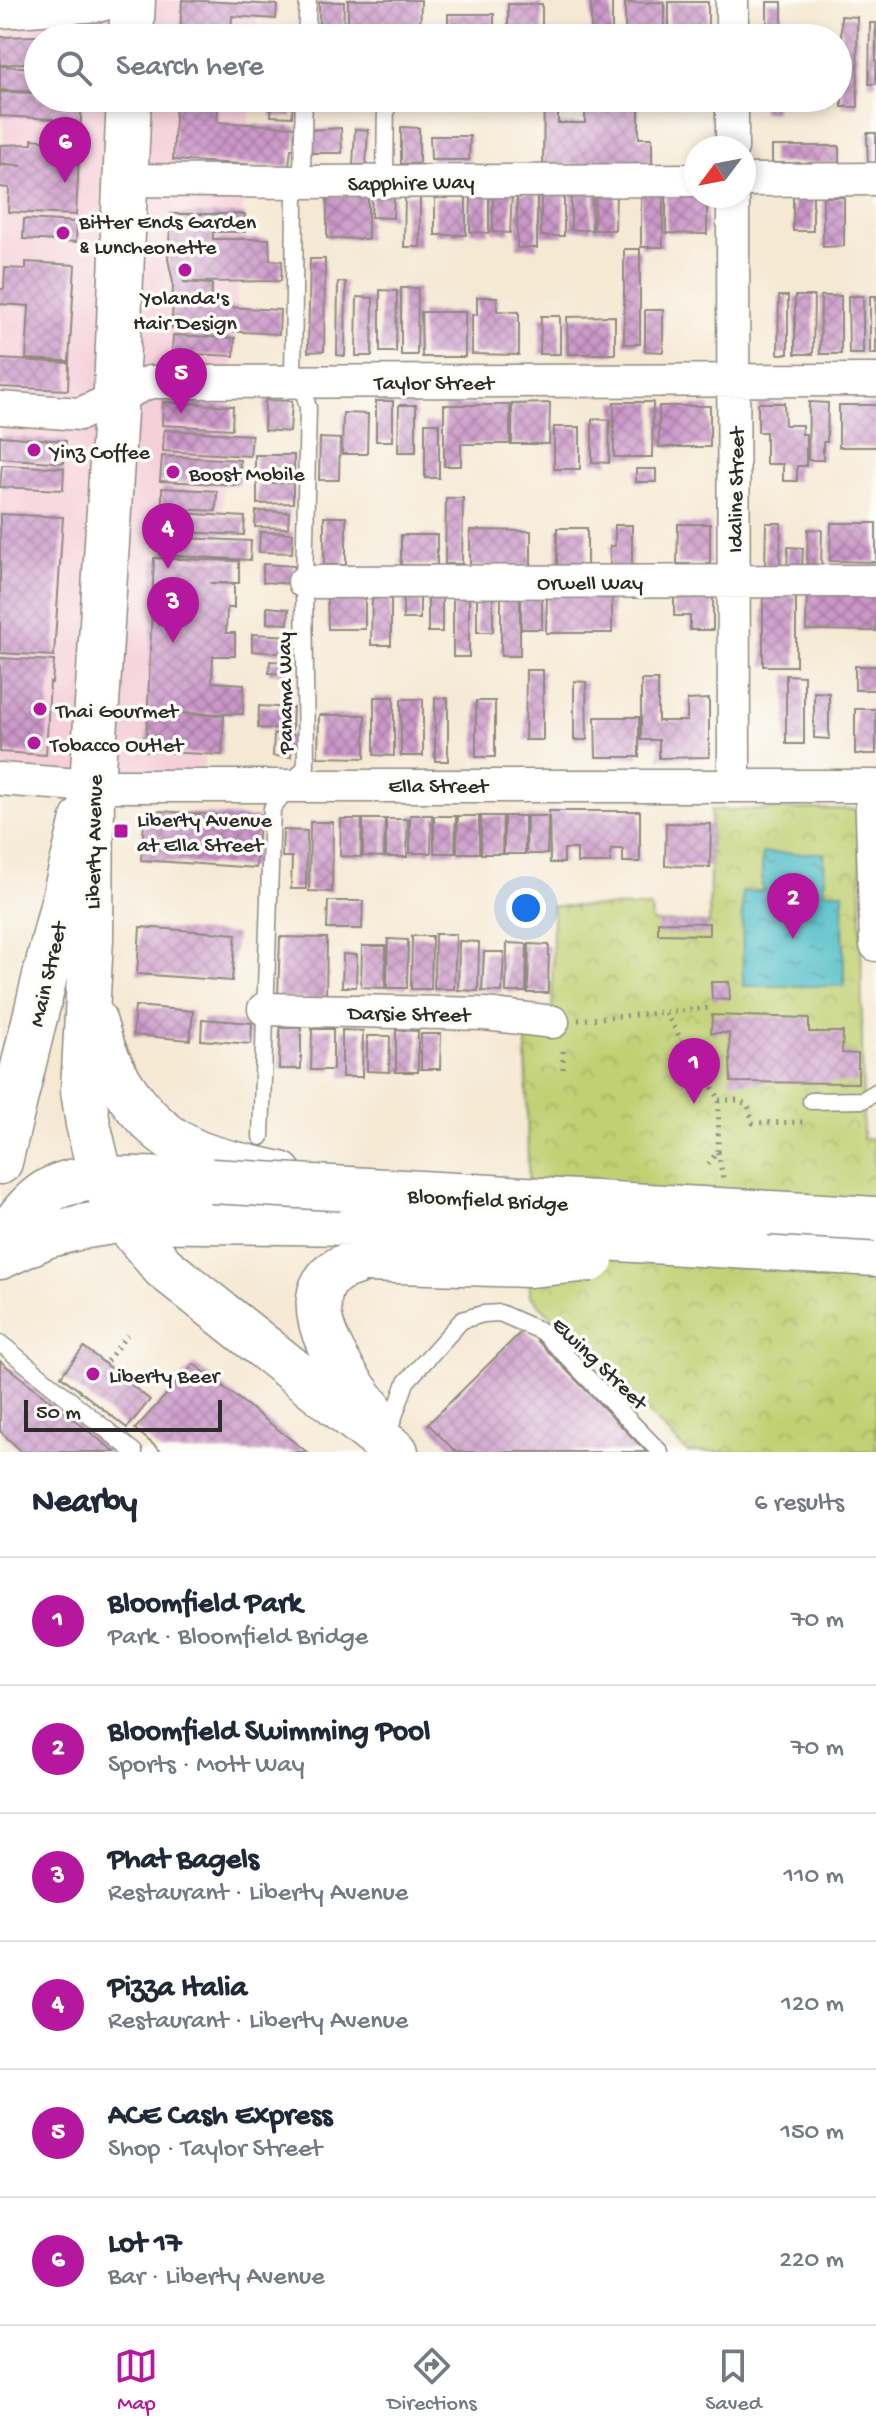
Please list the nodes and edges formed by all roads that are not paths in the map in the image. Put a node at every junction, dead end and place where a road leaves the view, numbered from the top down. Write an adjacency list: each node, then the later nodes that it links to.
1 (118, 0): 5 (street)
2 (133, 0): 6 (main road)
3 (308, 0): 7 (lane)
4 (732, 0): 8 (street)
5 (0, 12)
6 (132, 24)
7 (307, 24)
8 (732, 24)
9 (128, 112): 15 (main road, Liberty Avenue)
10 (304, 112): 19 (lane, Panama Way)
11 (386, 112): 16 (lane)
12 (732, 112): 13 (street)
13 (732, 136)
14 (876, 179): 18 (street)
15 (125, 180): 19 (street, Sapphire Way); 24 (main road, Liberty Avenue)
16 (385, 180): 17 (street, Sapphire Way); 19 (street, Sapphire Way)
17 (684, 180)
18 (756, 180)
19 (299, 182): 22 (lane, Panama Way)
20 (733, 208): 23 (street, Idaline Street)
21 (876, 380): 23 (street, Taylor Street)
22 (297, 381): 23 (street, Taylor Street); 24 (street, Taylor Street); 28 (lane, Panama Way)
23 (735, 381): 26 (street, Idaline Street)
24 (116, 396): 25 (street, Taylor Street); 32 (main road, Liberty Avenue)
25 (0, 408)
26 (732, 581): 27 (street, Orwell Way); 28 (street, Orwell Way); 31 (street, Idaline Street)
27 (876, 581)
28 (304, 582): 30 (lane, Panama Way)
29 (0, 779): 32 (street, Ella Street)
30 (293, 784): 31 (street, Ella Street); 32 (street, Ella Street); 36 (lane, Panama Way)
31 (734, 784): 33 (street, Ella Street)
32 (92, 786): 34 (main road, Liberty Avenue); 41 (main road, Main Street)
33 (874, 786): 35 (street)
34 (91, 939): 42 (main road); 43 (main road, Liberty Avenue)
35 (876, 945)
36 (264, 1009): 37 (street, Darsie Street); 40 (lane, Panama Way)
37 (553, 1022)
38 (876, 1092): 39 (lane)
39 (811, 1101)
40 (261, 1137)
41 (0, 1162)
42 (214, 1170): 43 (main road, Bloomfield Bridge); 46 (main road, Bloomfield Bridge, bridge)
43 (101, 1178): 45 (main road, Liberty Avenue); 47 (main road)
44 (876, 1219): 46 (main road, Bloomfield Bridge, bridge)
45 (124, 1220): 46 (main road, Bloomfield Bridge); 49 (main road); 51 (main road, Liberty Avenue)
46 (353, 1224): 48 (main road, Bloomfield Bridge, bridge); 51 (main road)
47 (0, 1244)
48 (876, 1254)
49 (0, 1257)
50 (0, 1343): 52 (lane)
51 (394, 1445): 53 (lane, Ewing Street)
52 (134, 1452)
53 (660, 1452)

